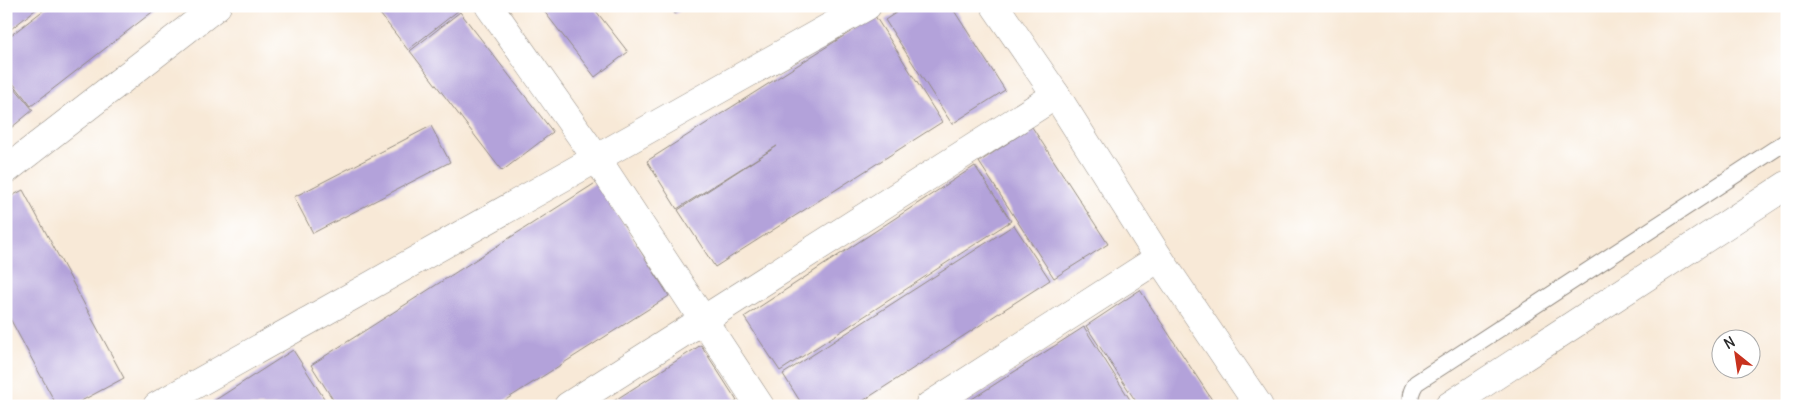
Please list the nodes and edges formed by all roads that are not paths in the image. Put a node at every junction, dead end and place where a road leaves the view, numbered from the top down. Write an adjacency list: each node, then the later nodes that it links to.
1 (217, 6): 8 (street)
2 (489, 6): 7 (street)
3 (868, 6): 7 (street)
4 (995, 6): 5 (street)
5 (1056, 95): 10 (street); 11 (street)
6 (1787, 141): 17 (lane)
7 (597, 158): 11 (street); 12 (street)
8 (6, 170)
9 (1787, 186): 18 (street)
10 (1159, 258): 15 (street); 16 (street)
11 (703, 320): 13 (street); 14 (street)
12 (157, 406)
13 (568, 406)
14 (760, 406)
15 (929, 406)
16 (1259, 406)
17 (1412, 406)
18 (1449, 406)

